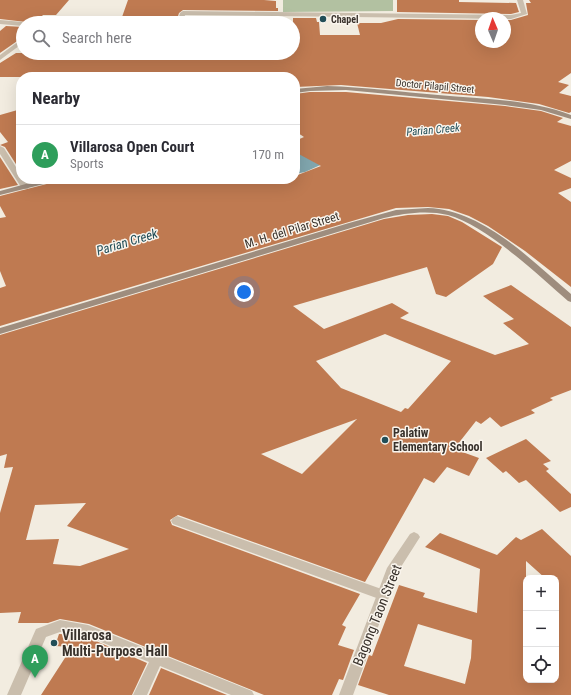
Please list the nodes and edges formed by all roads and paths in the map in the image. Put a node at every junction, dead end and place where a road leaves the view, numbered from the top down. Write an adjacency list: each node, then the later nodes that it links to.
1 (520, 0): 2 (street)
2 (253, 15): 3 (street)
3 (183, 16)
4 (0, 22): 5 (street)
5 (16, 23)
6 (16, 46): 7 (street)
7 (0, 58)
8 (300, 91): 9 (street, Doctor Pilapil Street)
9 (571, 117)
10 (0, 148): 11 (street)
11 (16, 173)
12 (23, 184): 14 (street)
13 (36, 184): 14 (street)
14 (25, 187): 15 (street)
15 (0, 193)
16 (571, 299): 17 (street, M. H. del Pilar Street)
17 (0, 331)
18 (177, 521): 20 (street)
19 (414, 537): 20 (street, Bagong Taon Street)
20 (382, 594): 25 (street, Bagong Taon Street)
21 (157, 659): 22 (street); 23 (street); 24 (street)
22 (14, 695)
23 (140, 695)
24 (247, 695)
25 (346, 695)

